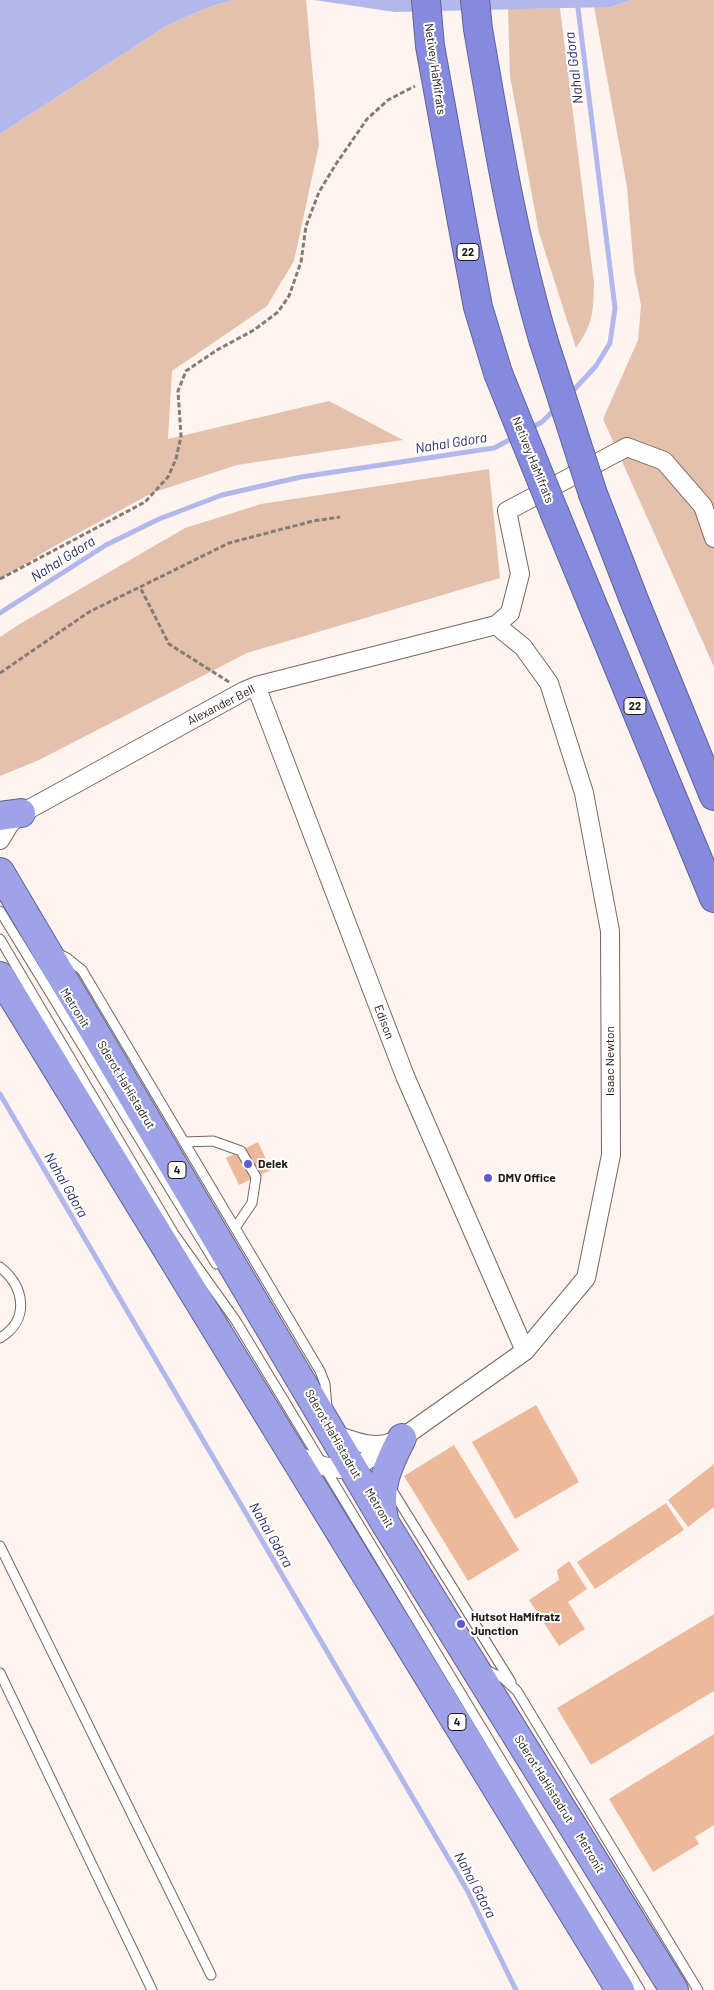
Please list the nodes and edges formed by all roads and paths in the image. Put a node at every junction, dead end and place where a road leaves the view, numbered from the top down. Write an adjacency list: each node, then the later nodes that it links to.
1 (426, 0): 17 (highway, Netivey HaMifrats / 22, bridge)
2 (475, 0): 8 (highway, bridge)
3 (415, 86): 6 (path)
4 (340, 517): 7 (path)
5 (714, 538): 9 (street)
6 (0, 579)
7 (140, 587): 10 (path); 11 (path)
8 (634, 600): 12 (highway); 13 (highway)
9 (496, 625): 11 (street, Alexander Bell); 27 (street, Isaac Newton)
10 (0, 673)
11 (250, 689): 14 (street, Alexander Bell); 27 (street, Edison)
12 (714, 765)
13 (714, 796)
14 (7, 818): 15 (street, Alexander Bell)
15 (0, 840)
16 (0, 872): 20 (highway, Sderot HaHistadrut / 4)
17 (714, 898)
18 (0, 911): 25 (lane, Metronit)
19 (0, 939): 31 (lane)
20 (45, 948): 22 (lane); 28 (highway, Sderot HaHistadrut / 4)
21 (0, 976): 30 (highway, 4)
22 (184, 1142): 23 (lane); 23 (lane)
23 (235, 1228): 28 (lane)
24 (0, 1268): 26 (lane)
25 (219, 1269)
26 (0, 1338)
27 (525, 1351): 29 (street, Isaac Newton)
28 (330, 1428): 29 (street, Isaac Newton); 31 (highway, Sderot HaHistadrut / 4)
29 (402, 1438): 31 (street, Isaac Newton); 32 (highway)
30 (294, 1454): 31 (street); 41 (highway, 4)
31 (340, 1468): 33 (highway, Sderot HaHistadrut / 4); 42 (lane)
32 (384, 1478): 33 (highway); 38 (lane)
33 (385, 1523): 35 (highway, Sderot HaHistadrut / 4)
34 (0, 1546): 39 (lane)
35 (474, 1664): 38 (lane); 43 (highway, Sderot HaHistadrut / 4)
36 (0, 1673): 37 (lane)
37 (2, 1684): 40 (lane)
38 (517, 1691): 44 (lane)
39 (211, 1975)
40 (152, 1990)
41 (620, 1990)
42 (640, 1990)
43 (674, 1990)
44 (698, 1990)

